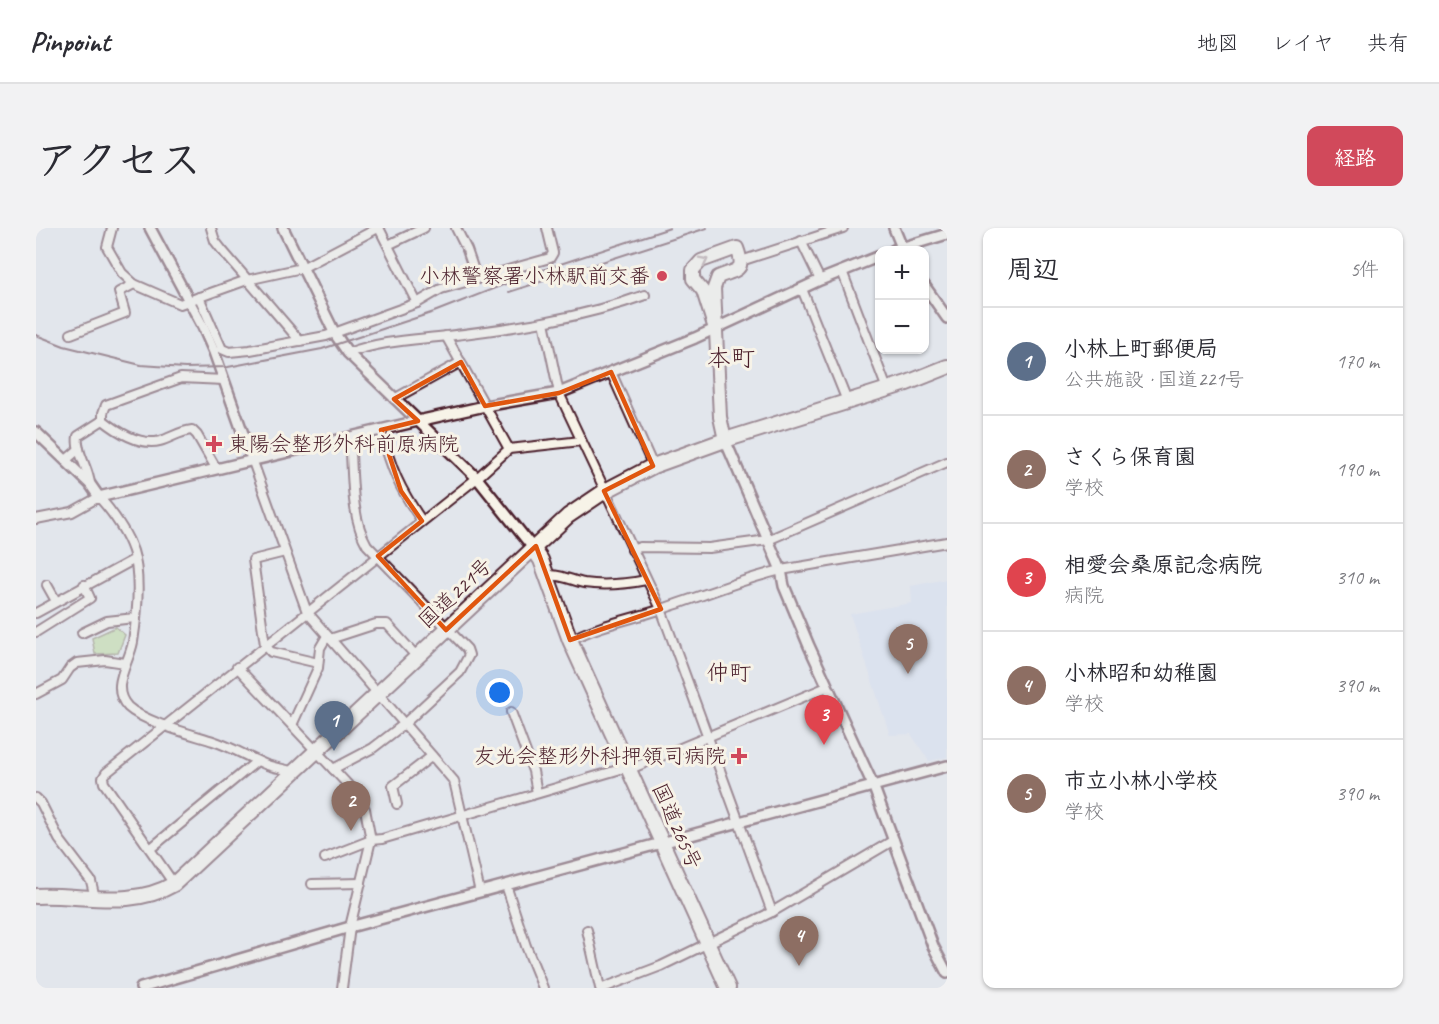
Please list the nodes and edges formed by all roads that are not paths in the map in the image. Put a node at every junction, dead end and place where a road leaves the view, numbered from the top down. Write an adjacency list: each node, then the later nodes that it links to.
1 (112, 228): 23 (street)
2 (150, 228): 27 (street)
3 (211, 228): 21 (street)
4 (283, 228): 18 (street)
5 (379, 228): 13 (street); 18 (street)
6 (424, 228): 13 (street)
7 (456, 228): 20 (street)
8 (547, 228): 20 (street)
9 (843, 228): 12 (street)
10 (894, 228): 14 (street)
11 (947, 234): 15 (street)
12 (801, 241): 17 (street); 22 (street)
13 (388, 245): 28 (street)
14 (899, 246)
15 (912, 246)
16 (875, 258): 19 (street)
17 (741, 261): 31 (main road); 31 (main road, one-way to 17)
18 (302, 268): 21 (street); 33 (street)
19 (842, 271): 22 (street); 41 (street)
20 (477, 279): 28 (street)
21 (247, 280): 27 (street); 35 (street)
22 (820, 280): 24 (street)
23 (134, 284): 27 (street); 32 (street)
24 (802, 288): 31 (street); 44 (street)
25 (929, 292): 29 (street)
26 (645, 295): 30 (street)
27 (194, 299): 35 (street); 40 (street)
28 (417, 303): 33 (street)
29 (947, 318)
30 (544, 322): 34 (street); 42 (street)
31 (715, 328): 39 (street); 51 (main road)
32 (71, 334)
33 (335, 334): 35 (street); 36 (street)
34 (446, 336): 36 (street); 37 (street)
35 (300, 341)
36 (348, 353): 43 (street)
37 (461, 362): 43 (street); 45 (street)
38 (947, 367): 41 (highway, 国道221号)
39 (611, 372): 42 (street); 58 (street)
40 (224, 380): 46 (street); 55 (street)
41 (887, 389): 44 (highway, 国道221号)
42 (559, 393): 45 (street); 52 (street)
43 (394, 399): 47 (street)
44 (847, 401): 51 (highway, 国道221号)
45 (486, 406): 47 (street); 54 (street)
46 (104, 420): 53 (street); 59 (street)
47 (418, 421): 48 (street); 60 (street)
48 (381, 430): 50 (street); 65 (street)
49 (36, 432): 56 (street)
50 (350, 437): 55 (street); 71 (street)
51 (725, 440): 58 (highway, 国道221号); 66 (street)
52 (581, 441): 54 (street); 62 (street)
53 (79, 449): 56 (street); 61 (street)
54 (509, 449): 60 (street)
55 (252, 459): 59 (street); 70 (street)
56 (66, 460): 61 (street)
57 (947, 462): 66 (street)
58 (653, 466): 62 (highway, 国道221号)
59 (216, 468): 63 (street)
60 (477, 478): 65 (street); 68 (street)
61 (90, 484): 63 (street)
62 (605, 491): 68 (highway, 国道221号); 69 (street)
63 (99, 497): 64 (street); 72 (street)
64 (36, 519)
65 (422, 521): 71 (street)
66 (768, 540): 69 (street); 73 (street)
67 (947, 542): 73 (street)
68 (533, 548): 74 (highway, 国道265号); 83 (highway, 国道221号)
69 (632, 550): 75 (street)
70 (285, 552): 81 (street); 88 (street)
71 (378, 556): 81 (street); 83 (street)
72 (135, 559): 77 (street); 82 (street)
73 (781, 570): 79 (street); 93 (street)
74 (547, 576): 75 (street); 87 (highway, 国道265号)
75 (646, 580): 79 (street)
76 (46, 585): 78 (street)
77 (84, 585): 78 (street); 84 (street)
78 (56, 601): 80 (street)
79 (661, 609): 87 (street); 100 (street)
80 (36, 612)
81 (307, 612): 86 (street); 88 (street)
82 (135, 618): 85 (street); 90 (street)
83 (446, 630): 89 (highway, 国道221号); 97 (street)
84 (36, 632)
85 (82, 633)
86 (328, 637): 89 (street); 91 (street); 94 (street)
87 (570, 640): 106 (highway, 国道265号)
88 (265, 645): 91 (street); 92 (street)
89 (417, 657): 94 (highway, 国道221号)
90 (125, 663): 95 (street); 98 (street)
91 (318, 663): 99 (street)
92 (237, 667): 98 (street); 99 (street)
93 (827, 687): 100 (street); 108 (street)
94 (378, 693): 97 (street); 101 (highway, 国道221号)
95 (36, 694)
96 (511, 712): 109 (street)
97 (404, 724): 102 (street); 105 (street)
98 (165, 725): 103 (street); 117 (street)
99 (292, 725): 101 (street)
100 (708, 738): 106 (street); 113 (street)
101 (316, 752): 105 (street); 107 (highway, 国道221号)
102 (432, 756): 111 (street); 112 (street)
103 (257, 761): 107 (street); 117 (street)
104 (947, 766): 108 (street)
105 (333, 769): 114 (street)
106 (628, 769): 109 (street); 116 (highway, 国道265号)
107 (295, 772): 120 (highway, 国道221号)
108 (873, 785): 113 (street); 115 (street)
109 (537, 793): 112 (street)
110 (36, 798): 125 (street)
111 (397, 804)
112 (461, 816): 114 (street); 123 (street)
113 (738, 821): 116 (street); 126 (street)
114 (371, 840): 118 (street); 119 (street)
115 (894, 840): 126 (street); 130 (street)
116 (662, 843): 122 (street); 129 (highway, 国道265号)
117 (150, 849): 120 (street)
118 (325, 858)
119 (361, 883): 121 (street); 127 (street)
120 (174, 884): 125 (highway, 国道221号)
121 (312, 884)
122 (506, 885): 123 (street); 133 (street)
123 (480, 892): 127 (street)
124 (36, 896): 125 (highway, 国道221号)
125 (95, 898)
126 (772, 912): 129 (street)
127 (350, 927): 131 (street); 132 (street)
128 (587, 930): 134 (street)
129 (708, 944): 134 (street); 135 (highway, 国道265号)
130 (947, 973)
131 (141, 988)
132 (342, 988)
133 (543, 988)
134 (604, 988)
135 (728, 988)

